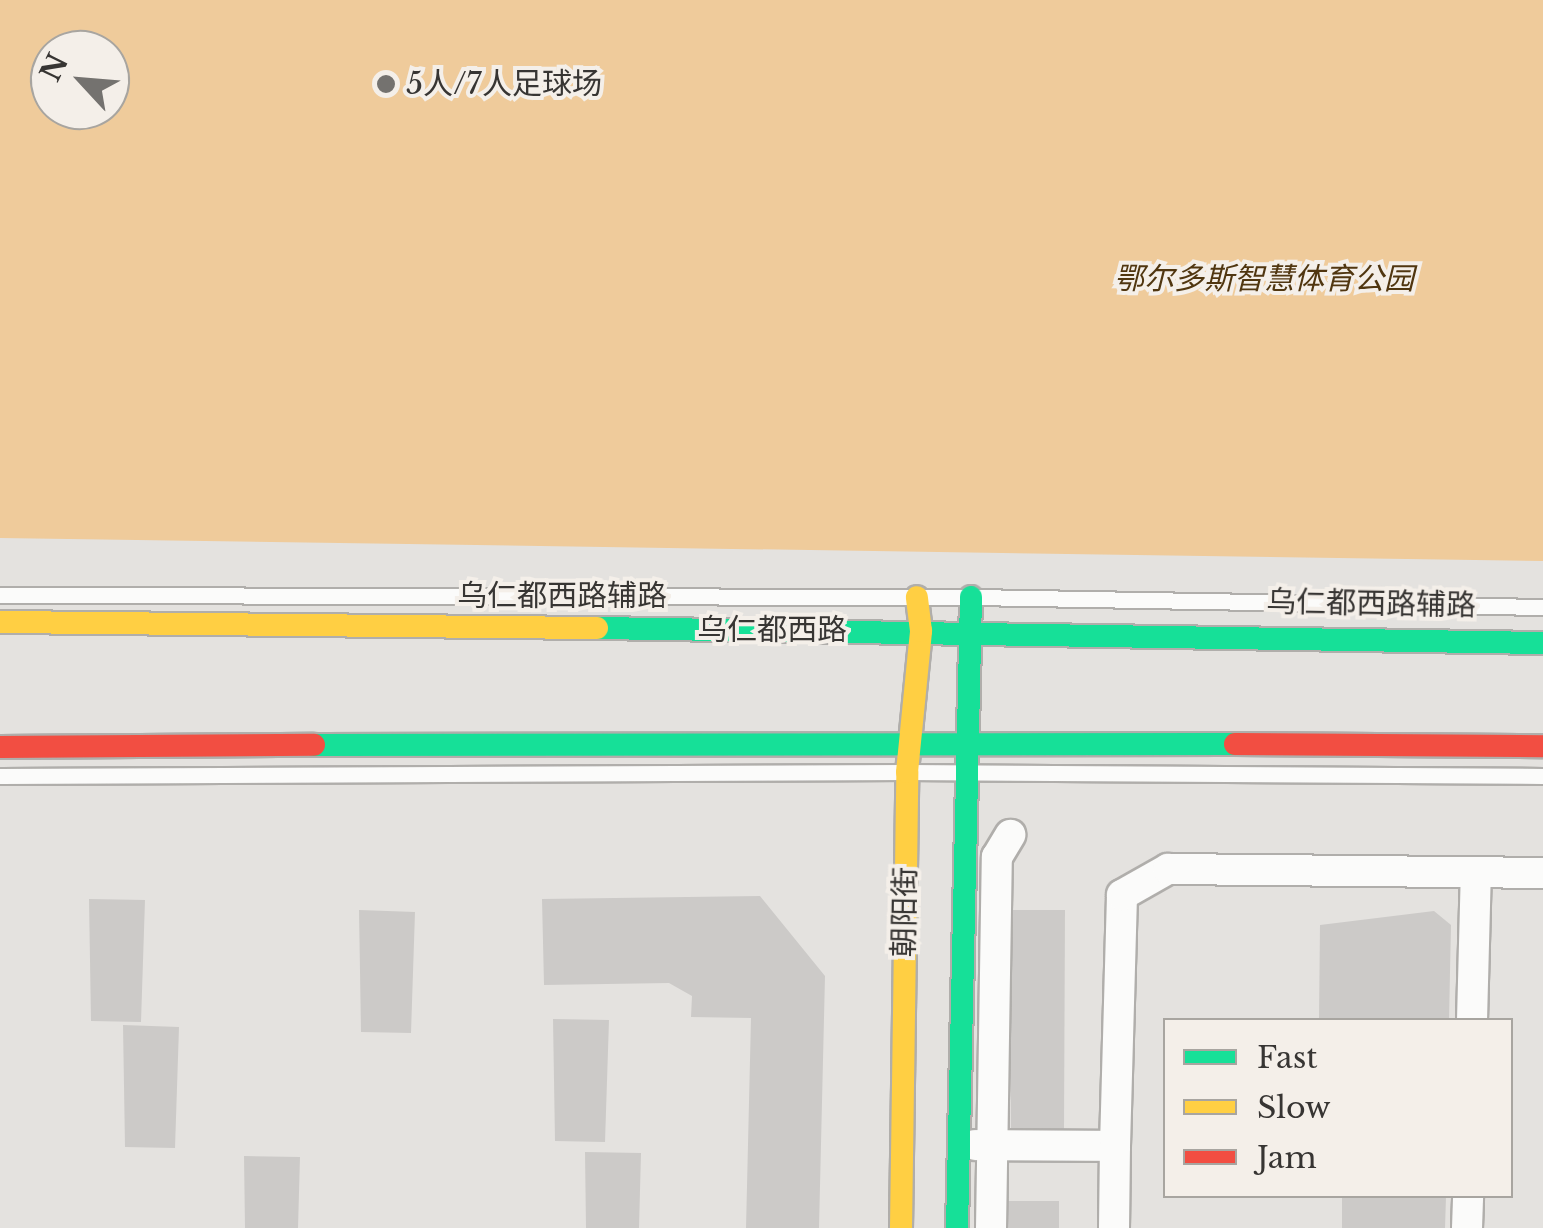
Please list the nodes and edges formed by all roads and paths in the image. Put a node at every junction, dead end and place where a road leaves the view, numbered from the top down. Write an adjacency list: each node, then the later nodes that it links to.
1 (0, 595): 2 (lane, 乌仁都西路辅路)
2 (918, 597): 3 (lane, 乌仁都西路辅路); 6 (main road, 朝阳街)
3 (971, 597): 4 (lane, 乌仁都西路辅路); 7 (main road, 朝阳街)
4 (1543, 606)
5 (0, 622): 6 (main road, 乌仁都西路)
6 (920, 631): 7 (main road, 乌仁都西路); 9 (main road, 朝阳街)
7 (972, 634): 8 (main road, 乌仁都西路); 10 (main road, 朝阳街)
8 (1543, 643)
9 (909, 742): 10 (main road); 12 (main road); 13 (main road, 朝阳街)
10 (969, 744): 11 (main road); 14 (main road, 朝阳街)
11 (1543, 746)
12 (0, 747)
13 (907, 772): 14 (lane); 15 (lane); 25 (main road, 朝阳街)
14 (968, 773): 16 (lane); 21 (main road, 朝阳街)
15 (0, 776)
16 (1543, 776)
17 (1010, 835): 22 (street)
18 (1476, 872): 19 (street); 20 (street); 23 (street)
19 (1543, 873)
20 (1472, 1018)
21 (958, 1145): 22 (street); 26 (main road, 朝阳街)
22 (992, 1146): 23 (street); 27 (street)
23 (1115, 1146): 28 (street)
24 (1468, 1198): 29 (street)
25 (901, 1228)
26 (957, 1228)
27 (991, 1228)
28 (1114, 1228)
29 (1467, 1228)

